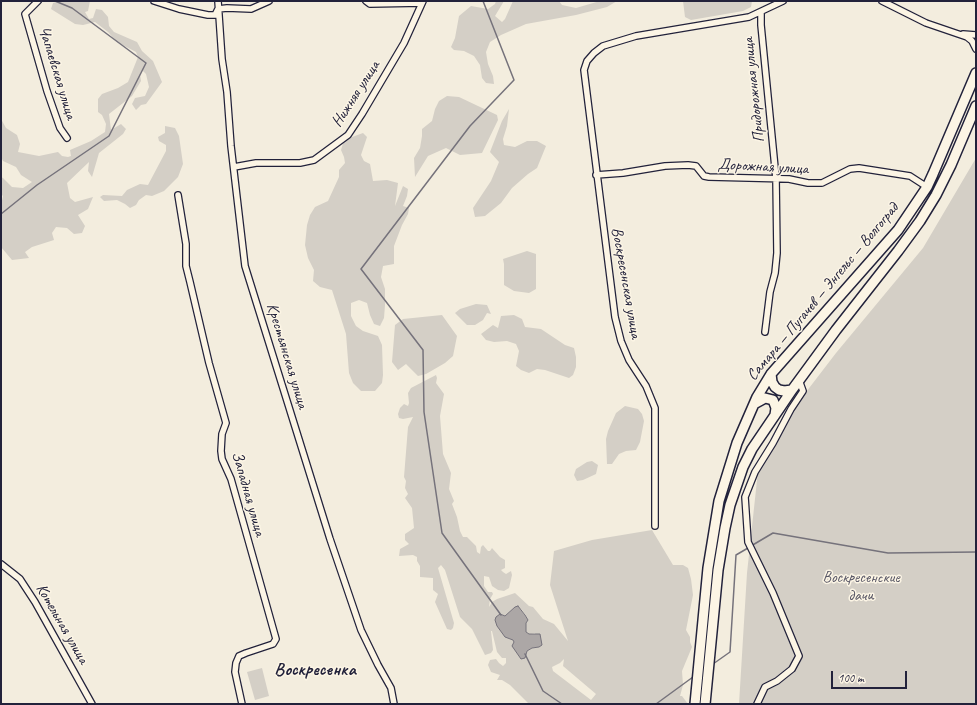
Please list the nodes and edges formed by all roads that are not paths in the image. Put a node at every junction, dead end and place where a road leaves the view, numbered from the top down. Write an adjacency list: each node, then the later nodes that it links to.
1 (38, 1): 16 (street, Чапаевская улица)
2 (154, 1): 9 (street)
3 (218, 1): 9 (street, Крестьянская улица)
4 (269, 1): 9 (street)
5 (366, 1): 8 (street, Нижняя улица)
6 (783, 1): 10 (street)
7 (882, 1): 11 (street)
8 (422, 2): 17 (street, Нижняя улица)
9 (218, 9): 17 (street, Крестьянская улица)
10 (761, 12): 18 (street, Воскресенская улица); 19 (street, Придорожная улица)
11 (959, 34): 12 (street); 13 (street)
12 (976, 35)
13 (976, 49)
14 (976, 73): 20 (main road, Самара — Пугачев — Энгельс — Волгоград)
15 (976, 106): 24 (main road, Самара — Пугачев — Энгельс — Волгоград)
16 (67, 138)
17 (234, 167): 33 (street, Крестьянская улица)
18 (596, 175): 19 (street, Дорожная улица); 28 (street, Воскресенская улица)
19 (776, 178): 20 (street, Дорожная улица); 22 (street, Придорожная улица)
20 (927, 187): 23 (main road, Самара — Пугачев — Энгельс — Волгоград)
21 (178, 195): 32 (street, Западная улица)
22 (765, 332)
23 (771, 374): 25 (main road); 26 (main road, Самара — Пугачев — Энгельс — Волгоград)
24 (799, 380): 25 (main road, Самара — Пугачев — Энгельс — Волгоград); 35 (street)
25 (792, 390): 27 (main road, Самара — Пугачев — Энгельс — Волгоград)
26 (754, 405): 27 (main road); 30 (main road, Самара — Пугачев — Энгельс — Волгоград)
27 (775, 415): 34 (main road, Самара — Пугачев — Энгельс — Волгоград)
28 (655, 526)
29 (1, 564): 31 (street, Котельная улица)
30 (696, 701)
31 (92, 704)
32 (242, 704)
33 (394, 704)
34 (705, 704)
35 (757, 704)

